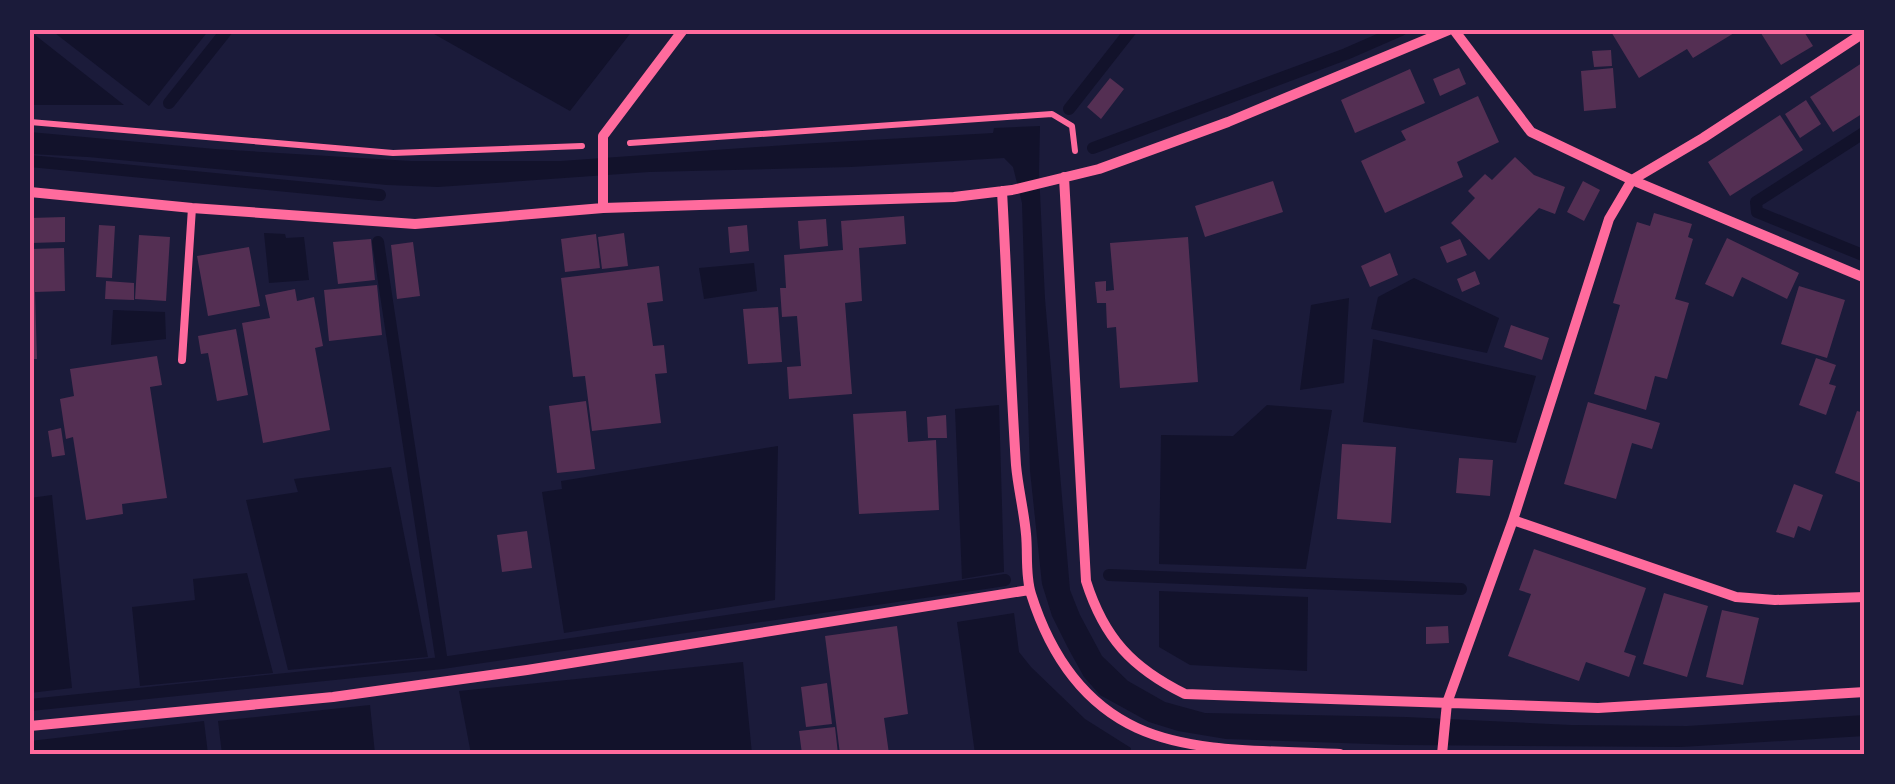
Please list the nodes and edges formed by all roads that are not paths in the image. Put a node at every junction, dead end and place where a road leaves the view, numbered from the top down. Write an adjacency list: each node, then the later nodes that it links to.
1 (684, 30): 9 (street)
2 (1451, 30): 4 (street); 5 (street)
3 (1865, 32): 5 (street)
4 (1064, 177): 6 (street); 16 (street)
5 (1632, 180): 10 (street); 12 (street)
6 (1008, 190): 9 (street); 13 (street)
7 (30, 192): 8 (street)
8 (192, 208): 9 (street); 11 (lane)
9 (602, 208)
10 (1865, 278)
11 (182, 360)
12 (1514, 520): 14 (street); 16 (street)
13 (1029, 590): 17 (street); 19 (street)
14 (1865, 596)
15 (1865, 692): 16 (street)
16 (1447, 703): 18 (street)
17 (30, 726)
18 (1442, 752)
19 (1340, 754)

